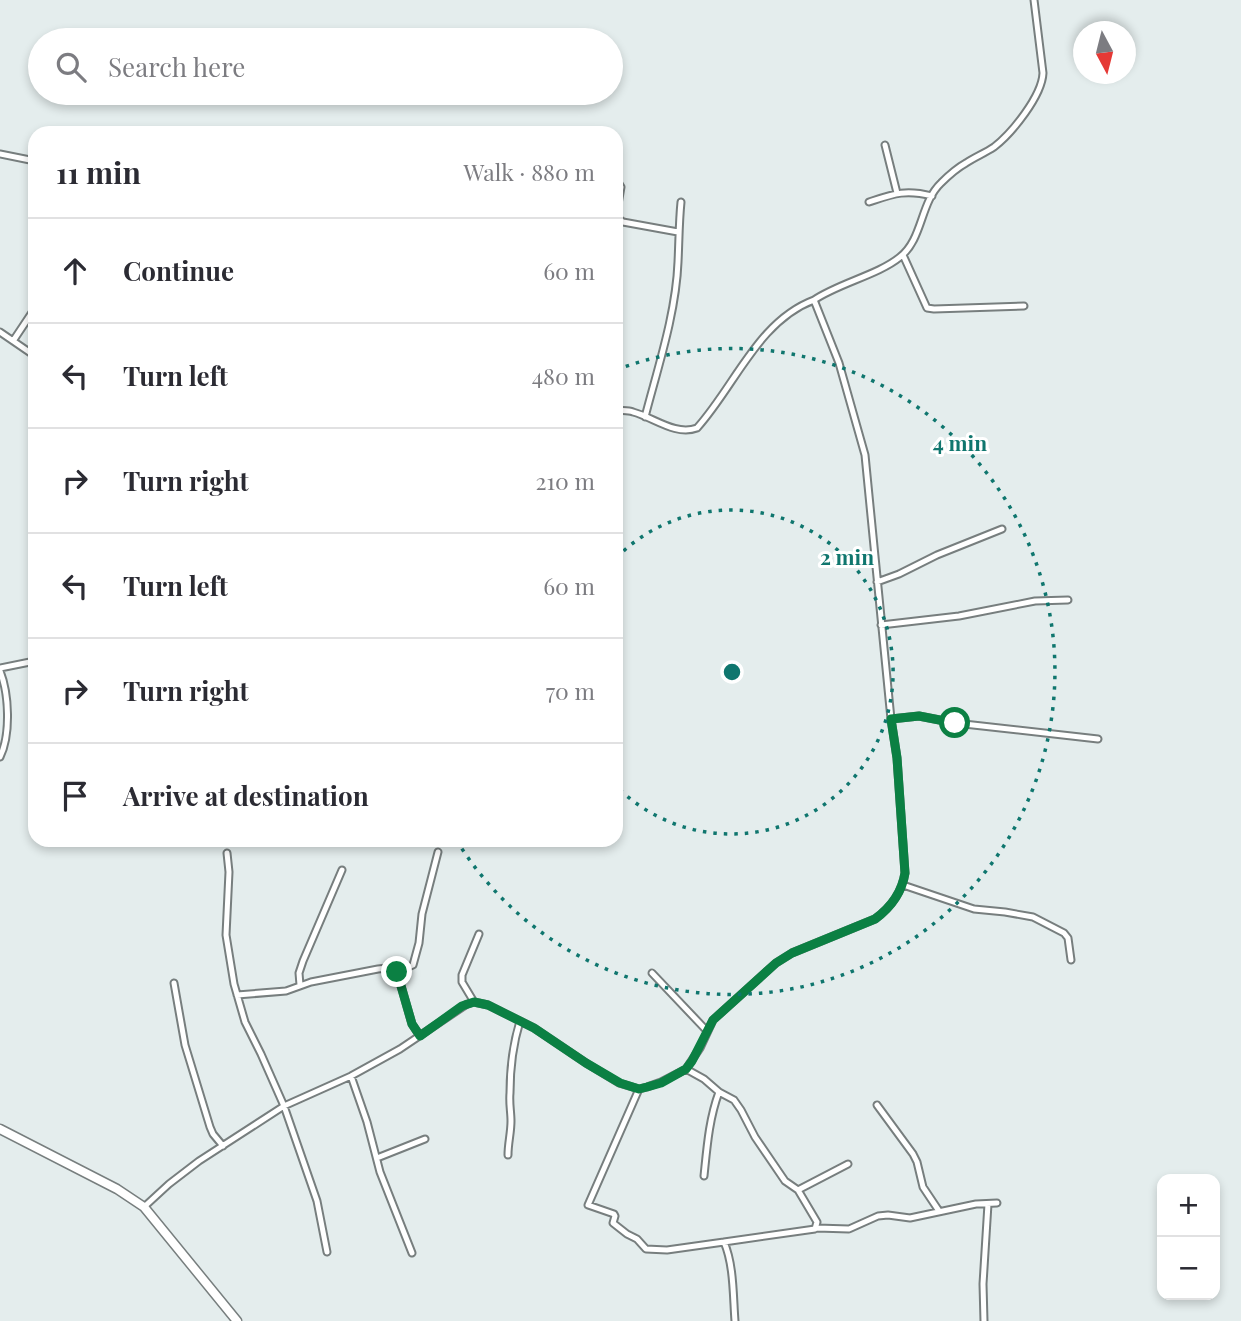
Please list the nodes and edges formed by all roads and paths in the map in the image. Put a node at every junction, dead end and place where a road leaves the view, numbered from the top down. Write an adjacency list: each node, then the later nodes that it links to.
1 (1034, 0): 6 (street)
2 (885, 145): 5 (street)
3 (0, 154): 4 (street)
4 (28, 160)
5 (897, 192): 6 (street); 8 (street)
6 (932, 196): 11 (street)
7 (681, 202): 10 (street)
8 (869, 202)
9 (623, 222): 10 (street)
10 (678, 232): 19 (street)
11 (903, 255): 12 (street); 13 (street)
12 (814, 300): 19 (street); 21 (street)
13 (1024, 306)
14 (28, 318): 16 (street)
15 (0, 332): 16 (street)
16 (13, 341): 17 (street)
17 (28, 351)
18 (623, 411): 19 (street)
19 (645, 417)
20 (1002, 528): 21 (street)
21 (877, 582): 23 (street)
22 (1068, 600): 23 (street)
23 (881, 625): 26 (street)
24 (28, 663): 25 (street)
25 (0, 670): 28 (street)
26 (891, 719): 27 (street); 32 (street)
27 (1098, 739)
28 (0, 757)
29 (438, 852): 35 (street)
30 (226, 853): 39 (street)
31 (342, 870): 38 (street)
32 (903, 885): 34 (street); 42 (street)
33 (479, 934): 40 (street)
34 (1071, 960)
35 (397, 972): 38 (street); 43 (street)
36 (652, 973): 42 (street)
37 (174, 983): 52 (street)
38 (300, 985): 39 (street)
39 (237, 995): 49 (street)
40 (474, 1002): 41 (street); 43 (street)
41 (520, 1021): 46 (street); 53 (street)
42 (708, 1031): 44 (street)
43 (420, 1036): 45 (street)
44 (686, 1069): 46 (street); 47 (street)
45 (351, 1076): 49 (street); 54 (street)
46 (639, 1089): 63 (street)
47 (719, 1092): 56 (street); 57 (street)
48 (877, 1105): 61 (street)
49 (284, 1106): 52 (street); 64 (street)
50 (0, 1129): 60 (street)
51 (425, 1139): 54 (street)
52 (223, 1146): 60 (street)
53 (508, 1155)
54 (377, 1158): 65 (street)
55 (848, 1164): 57 (street)
56 (704, 1176)
57 (798, 1190): 62 (street)
58 (997, 1203): 59 (street)
59 (988, 1204): 61 (street); 68 (street)
60 (144, 1207): 66 (street)
61 (939, 1211): 62 (street)
62 (817, 1228): 63 (street)
63 (724, 1242): 67 (street)
64 (327, 1252)
65 (412, 1254)
66 (237, 1321)
67 (735, 1321)
68 (984, 1321)

